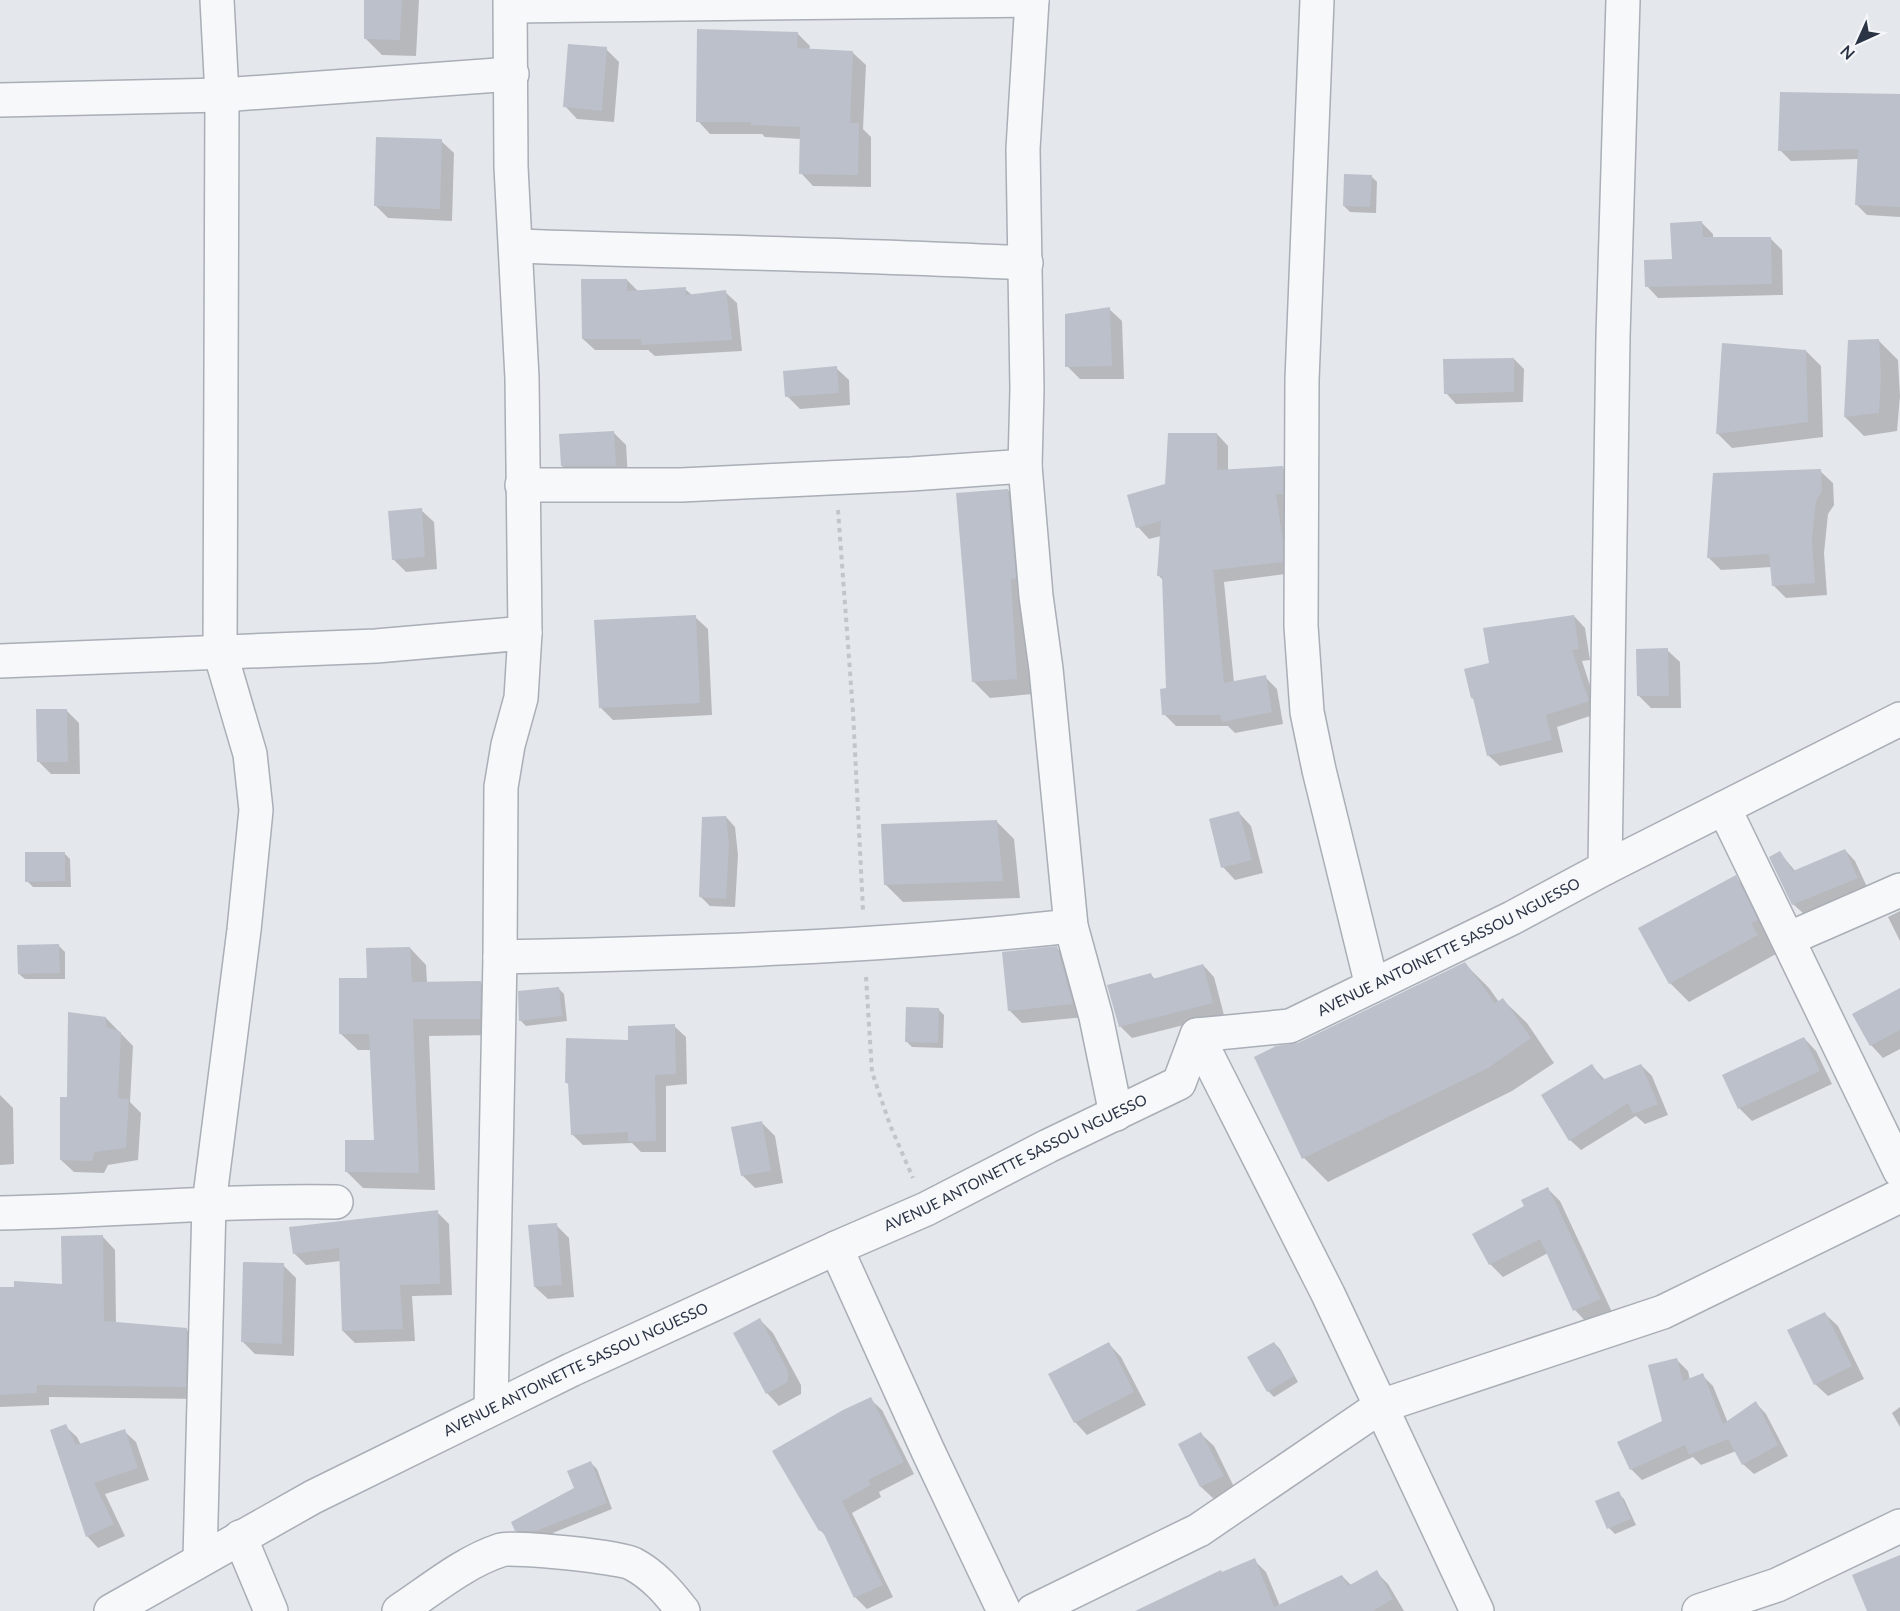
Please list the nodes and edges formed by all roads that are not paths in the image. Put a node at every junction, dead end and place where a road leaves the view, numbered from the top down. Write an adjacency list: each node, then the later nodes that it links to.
1 (217, 0): 7 (street)
2 (1032, 0): 5 (street); 10 (street)
3 (1317, 0): 23 (street)
4 (1623, 0): 18 (street)
5 (511, 3): 6 (street)
6 (512, 74): 7 (street); 9 (street)
7 (222, 95): 8 (street); 14 (street)
8 (0, 100)
9 (516, 246): 10 (street); 12 (street)
10 (1026, 263): 11 (street)
11 (1025, 466): 12 (street); 20 (street)
12 (522, 485): 13 (street)
13 (525, 633): 14 (street); 22 (street)
14 (220, 651): 15 (street); 29 (street)
15 (0, 661)
16 (1900, 719): 17 (street, AVENUE ANTOINETTE SASSOU NGUESSO)
17 (1724, 808): 18 (street, AVENUE ANTOINETTE SASSOU NGUESSO); 21 (street)
18 (1605, 868): 23 (street, AVENUE ANTOINETTE SASSOU NGUESSO)
19 (1900, 890): 21 (street)
20 (1071, 926): 22 (street); 25 (street)
21 (1788, 939): 26 (street)
22 (500, 957): 33 (street)
23 (1372, 986): 24 (street, AVENUE ANTOINETTE SASSOU NGUESSO)
24 (1197, 1035): 25 (street, AVENUE ANTOINETTE SASSOU NGUESSO); 32 (street)
25 (1116, 1114): 31 (street, AVENUE ANTOINETTE SASSOU NGUESSO)
26 (1900, 1171)
27 (1900, 1196): 32 (street)
28 (336, 1202): 29 (street)
29 (209, 1204): 30 (street); 36 (street)
30 (0, 1213)
31 (836, 1248): 33 (street, AVENUE ANTOINETTE SASSOU NGUESSO); 41 (street)
32 (1381, 1406): 42 (street); 43 (street)
33 (491, 1409): 35 (street, AVENUE ANTOINETTE SASSOU NGUESSO)
34 (1900, 1526): 44 (street)
35 (240, 1537): 36 (street, AVENUE ANTOINETTE SASSOU NGUESSO); 38 (street)
36 (201, 1559): 37 (street, AVENUE ANTOINETTE SASSOU NGUESSO)
37 (111, 1611)
38 (271, 1611)
39 (399, 1611): 40 (street)
40 (683, 1611)
41 (1004, 1611)
42 (1033, 1611)
43 (1478, 1611)
44 (1699, 1611)

